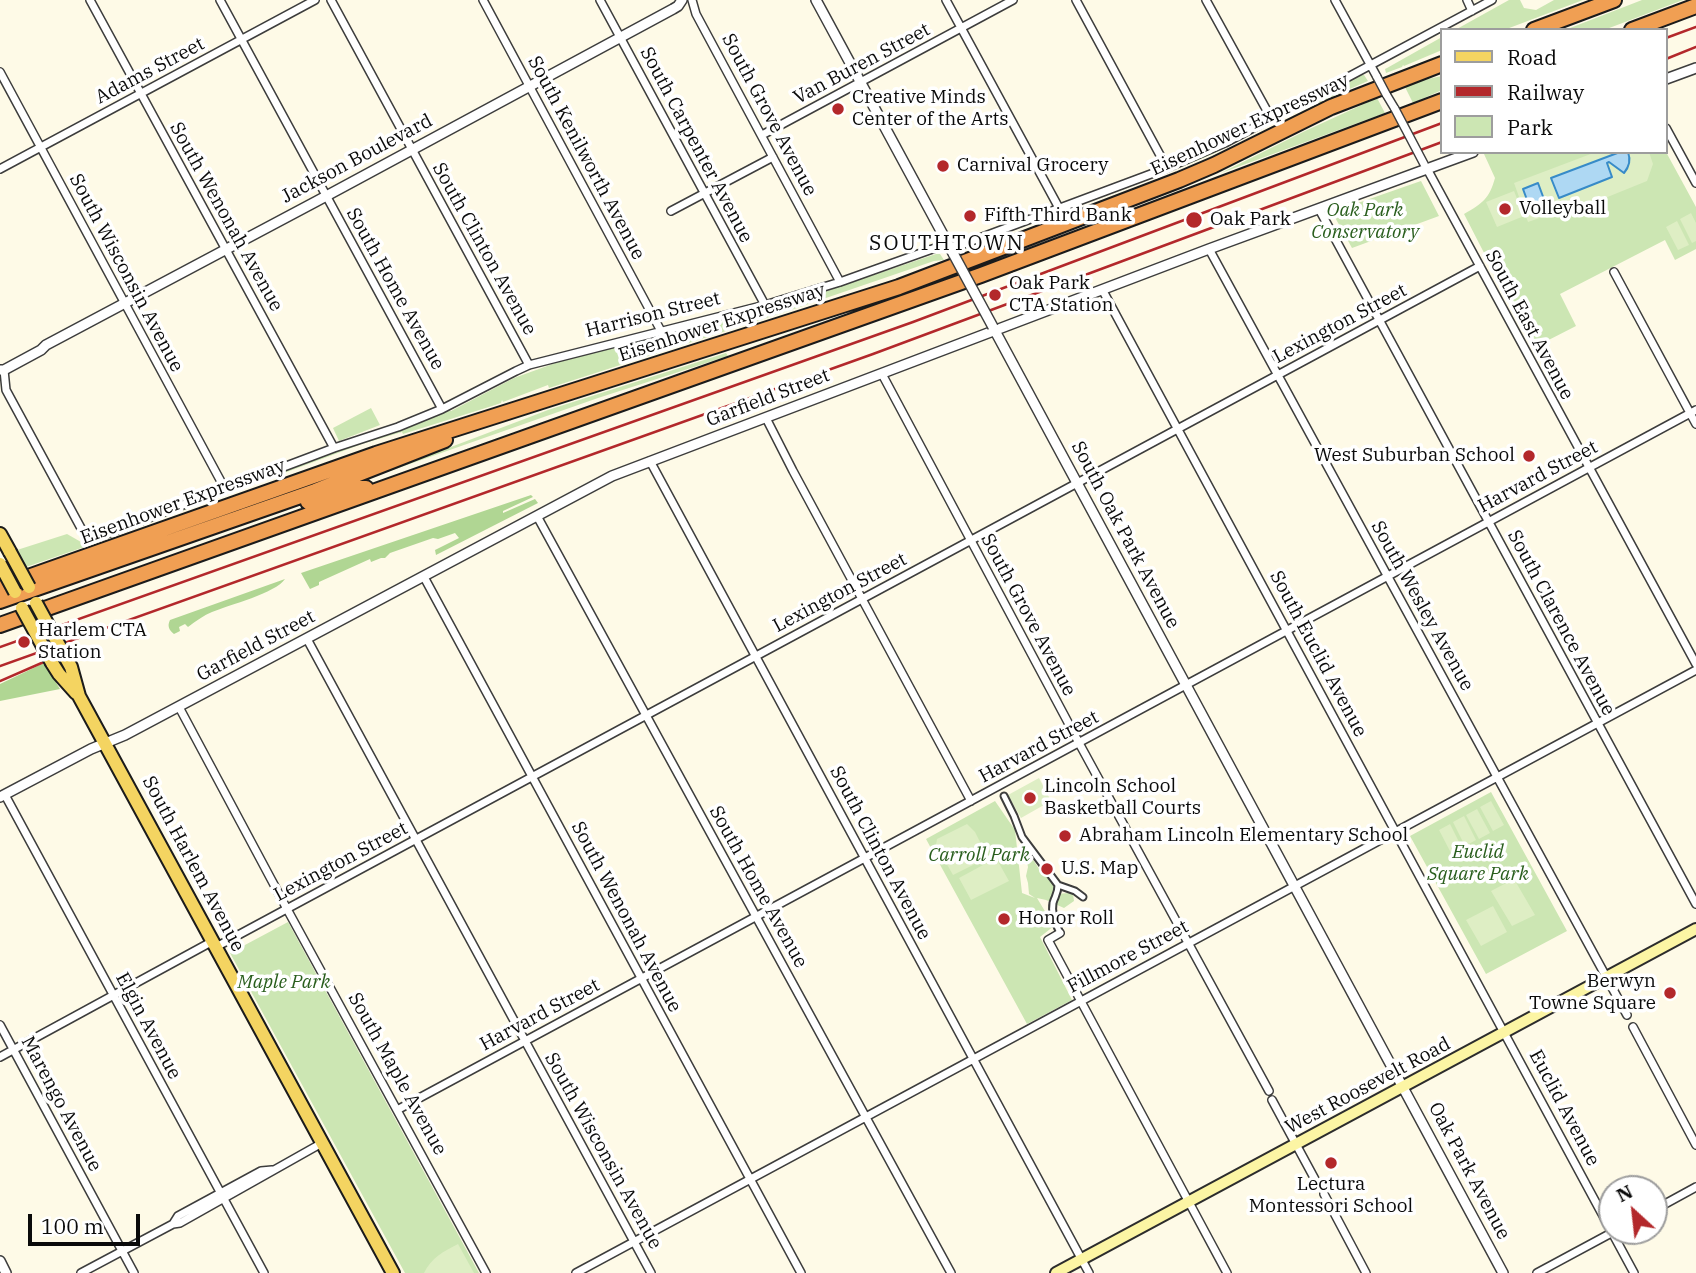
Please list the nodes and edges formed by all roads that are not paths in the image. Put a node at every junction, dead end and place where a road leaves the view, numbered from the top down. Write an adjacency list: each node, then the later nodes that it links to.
1 (90, 0): 32 (street, South Wenonah Avenue)
2 (220, 0): 24 (street, South Home Avenue)
3 (315, 0): 24 (street, Adams Street)
4 (331, 0): 38 (street, South Clinton Avenue)
5 (483, 0): 31 (street, South Kenilworth Avenue)
6 (600, 0): 23 (street, South Carpenter Avenue)
7 (681, 0): 23 (street, Jackson Boulevard)
8 (692, 0): 36 (street, South Grove Avenue)
9 (816, 0): 30 (street, South Oak Park Avenue)
10 (946, 0): 20 (street)
11 (1013, 0): 20 (street, Van Buren Street)
12 (1076, 0): 42 (street)
13 (1206, 0): 34 (street)
14 (1335, 0): 25 (street, South East Avenue)
15 (1466, 0): 19 (street)
16 (1492, 0): 19 (street, Harrison Street)
17 (1614, 0): 21 (highway)
18 (1696, 6): 22 (highway)
19 (1472, 11): 25 (street, Harrison Street)
20 (961, 28): 30 (street, Van Buren Street); 47 (street)
21 (1539, 28)
22 (1637, 28)
23 (620, 37): 31 (street, Jackson Boulevard); 45 (street, South Carpenter Avenue)
24 (242, 39): 32 (street, Adams Street); 46 (street, South Home Avenue)
25 (1370, 65): 34 (street, Harrison Street); 41 (street, South East Avenue, bridge)
26 (1440, 65): 69 (highway, Eisenhower Expressway)
27 (1696, 68): 29 (street)
28 (0, 72): 37 (street, South Wisconsin Avenue)
29 (1668, 78)
30 (861, 82): 36 (street, Van Buren Street); 52 (street, South Oak Park Avenue)
31 (529, 86): 38 (street, Jackson Boulevard); 61 (street, South Kenilworth Avenue)
32 (141, 93): 37 (street, Adams Street); 51 (street, South Wenonah Avenue)
33 (1440, 102): 76 (highway, Eisenhower Expressway)
34 (1271, 118): 42 (street, Harrison Street)
35 (1668, 132): 44 (street)
36 (762, 135): 40 (street, South Grove Avenue)
37 (41, 147): 43 (street, Adams Street); 57 (street, South Wisconsin Avenue)
38 (412, 150): 46 (street, Jackson Boulevard); 62 (street, South Clinton Avenue)
39 (1467, 154): 41 (street, Garfield Street)
40 (773, 157): 45 (street); 55 (street, South Grove Avenue)
41 (1426, 167): 48 (street, Garfield Street); 53 (street, South East Avenue)
42 (1167, 168): 47 (street, Harrison Street)
43 (0, 169)
44 (1696, 183)
45 (704, 193): 49 (street); 58 (street, South Carpenter Avenue)
46 (326, 196): 51 (street, Jackson Boulevard); 66 (street, South Home Avenue)
47 (1059, 208): 52 (street, Harrison Street)
48 (1319, 209): 50 (street, Garfield Street); 59 (street, South Clarence Avenue)
49 (671, 211)
50 (1209, 249): 56 (street, Garfield Street); 65 (street, South Wesley Avenue)
51 (226, 250): 57 (street, Jackson Boulevard); 72 (street, South Wenonah Avenue)
52 (952, 250): 55 (street, Harrison Street); 60 (street, South Oak Park Avenue, bridge)
53 (1480, 266): 59 (street, Lexington Street); 74 (street, South East Avenue)
54 (1614, 272): 67 (street)
55 (839, 282): 58 (street, Harrison Street)
56 (1103, 291): 60 (street, Garfield Street); 71 (street, South Euclid Avenue)
57 (125, 304): 63 (street, Jackson Boulevard); 77 (street, South Wisconsin Avenue)
58 (765, 305): 61 (street, Harrison Street)
59 (1379, 320): 65 (street, Lexington Street); 79 (street, South Clarence Avenue)
60 (994, 330): 64 (street, Garfield Street); 75 (street, South Oak Park Avenue)
61 (661, 331): 62 (street, Harrison Street)
62 (529, 365): 66 (street, Harrison Street)
63 (2, 367): 77 (street, Harrison Street)
64 (882, 374): 68 (street, Garfield Street); 81 (street, South Grove Avenue)
65 (1278, 375): 71 (street, Lexington Street); 84 (street, South Wesley Avenue)
66 (442, 409): 72 (street, Harrison Street)
67 (1693, 411): 70 (street); 74 (street, Harvard Street)
68 (766, 418): 73 (street, Garfield Street); 87 (street)
69 (483, 420): 85 (highway, Eisenhower Expressway); 86 (highway)
70 (1696, 424)
71 (1178, 429): 75 (street, Lexington Street); 91 (street, South Euclid Avenue)
72 (334, 448): 77 (street, Harrison Street)
73 (650, 461): 78 (street, Garfield Street); 93 (street, South Clinton Avenue)
74 (1589, 467): 79 (street, Harvard Street); 94 (street, South East Avenue)
75 (1077, 483): 81 (street, Lexington Street); 96 (street, South Oak Park Avenue)
76 (394, 485): 86 (highway); 90 (highway, Eisenhower Expressway)
77 (225, 489)
78 (537, 516): 83 (street, Garfield Street); 99 (street, South Home Avenue)
79 (1489, 522): 84 (street, Harvard Street); 100 (street, South Clarence Avenue)
80 (0, 534): 86 (main road, South Harlem Avenue, bridge)
81 (971, 540): 87 (street, Lexington Street); 101 (street, South Grove Avenue)
82 (0, 564): 86 (main road, South Harlem Avenue, bridge)
83 (424, 576): 92 (street, Garfield Street); 103 (street, South Wenonah Avenue)
84 (1388, 576): 91 (street, Harvard Street); 104 (street, South Wesley Avenue)
85 (0, 587)
86 (25, 597): 88 (highway); 89 (highway); 97 (main road, South Harlem Avenue, bridge); 97 (main road, South Harlem Avenue, bridge)
87 (862, 599): 93 (street, Lexington Street); 107 (street)
88 (0, 601)
89 (0, 611)
90 (0, 625)
91 (1287, 631): 96 (street, Harvard Street); 108 (street, South Euclid Avenue)
92 (307, 639): 98 (street, Garfield Street); 109 (street, South Wisconsin Avenue)
93 (756, 656): 99 (street, Lexington Street); 110 (street, South Clinton Avenue)
94 (1696, 664)
95 (1696, 670): 100 (street, Fillmore Street)
96 (1187, 685): 101 (street, Harvard Street); 111 (street, South Oak Park Avenue)
97 (79, 695): 102 (main road, South Harlem Avenue)
98 (179, 707): 102 (street, Garfield Street); 115 (street, South Maple Avenue)
99 (646, 715): 103 (street, Lexington Street); 116 (street, South Home Avenue)
100 (1598, 723): 104 (street, Fillmore Street); 114 (street, South Clarence Avenue)
101 (1079, 743): 107 (street, Harvard Street); 119 (street, South Grove Avenue)
102 (106, 744): 105 (street); 120 (main road, South Harlem Avenue)
103 (532, 777): 109 (street, Lexington Street); 122 (street, South Wenonah Avenue)
104 (1497, 777): 108 (street, Fillmore Street); 121 (street, South Wesley Avenue)
105 (2, 796): 123 (street, Elgin Avenue)
106 (1004, 796): 112 (street)
107 (971, 801): 110 (street, Harvard Street)
108 (1396, 831): 111 (street, Fillmore Street); 128 (street, South Euclid Avenue)
109 (416, 839): 115 (street, Lexington Street); 129 (street, South Wisconsin Avenue)
110 (865, 858): 116 (street, Harvard Street); 132 (street, South Clinton Avenue)
111 (1295, 885): 119 (street, Fillmore Street); 133 (street, South Oak Park Avenue)
112 (1058, 886): 113 (street); 118 (street)
113 (1083, 897)
114 (1696, 904)
115 (287, 909): 120 (street, Lexington Street); 136 (street, South Maple Avenue)
116 (757, 917): 122 (street, Harvard Street); 137 (street, South Home Avenue)
117 (1696, 929): 121 (main road, West Roosevelt Road)
118 (1060, 933): 124 (street)
119 (1188, 943): 124 (street, Fillmore Street); 134 (street, South Grove Avenue)
120 (214, 944): 123 (street, Lexington Street); 138 (main road, South Harlem Avenue)
121 (1607, 977): 125 (street, South Wesley Avenue); 128 (main road, West Roosevelt Road)
122 (642, 979): 129 (street, Harvard Street); 141 (street, South Wenonah Avenue)
123 (113, 995): 130 (street, Lexington Street); 145 (street, Elgin Avenue)
124 (1080, 1001): 132 (street, Fillmore Street); 146 (street)
125 (1627, 1015)
126 (0, 1025): 130 (street, Marengo Avenue)
127 (1633, 1027): 140 (street)
128 (1505, 1032): 133 (main road, West Roosevelt Road); 148 (street, Euclid Avenue)
129 (525, 1041): 136 (street, Harvard Street); 150 (street, South Wisconsin Avenue)
130 (13, 1050): 131 (street, Lexington Street); 152 (street, Marengo Avenue)
131 (0, 1057)
132 (973, 1059): 137 (street, Fillmore Street); 153 (street, South Clinton Avenue)
133 (1403, 1086): 139 (main road, West Roosevelt Road); 169 (street, Oak Park Avenue)
134 (1269, 1091)
135 (1272, 1100): 139 (street)
136 (397, 1110): 160 (street, South Maple Avenue)
137 (866, 1117): 141 (street, Fillmore Street); 164 (street, South Home Avenue)
138 (322, 1143): 145 (street); 159 (main road, South Harlem Avenue)
139 (1296, 1144): 142 (street); 146 (main road, West Roosevelt Road)
140 (1696, 1145)
141 (750, 1179): 150 (street, Fillmore Street); 163 (street, South Wenonah Avenue)
142 (1318, 1185)
143 (1696, 1187): 147 (street)
144 (1324, 1194): 168 (street)
145 (222, 1196): 152 (street); 158 (street, Elgin Avenue)
146 (1188, 1202): 153 (main road, West Roosevelt Road); 167 (street)
147 (1668, 1202)
148 (1598, 1203)
149 (1598, 1241): 170 (street)
150 (634, 1242): 161 (street, Fillmore Street); 162 (street, South Wisconsin Avenue)
151 (1620, 1245): 171 (street, Euclid Avenue)
152 (122, 1251): 156 (street); 157 (street, Marengo Avenue)
153 (1082, 1259): 165 (main road, West Roosevelt Road); 166 (street, South Clinton Avenue)
154 (0, 1261): 155 (street)
155 (6, 1273)
156 (81, 1273)
157 (134, 1273)
158 (264, 1273)
159 (393, 1273)
160 (486, 1273)
161 (576, 1273)
162 (651, 1273)
163 (801, 1273)
164 (951, 1273)
165 (1056, 1273)
166 (1089, 1273)
167 (1227, 1273)
168 (1366, 1273)
169 (1503, 1273)
170 (1537, 1273)
171 (1634, 1273)

